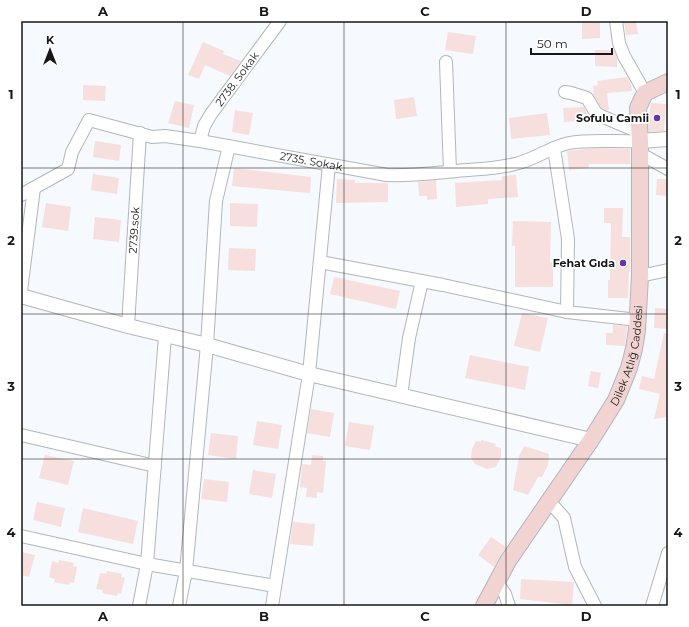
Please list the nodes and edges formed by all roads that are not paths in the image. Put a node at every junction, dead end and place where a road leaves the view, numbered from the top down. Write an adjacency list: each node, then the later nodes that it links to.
1 (280, 21): 9 (street, 2738. Sokak)
2 (616, 21): 6 (street)
3 (446, 62): 15 (street)
4 (668, 82): 6 (main road)
5 (565, 92): 10 (street)
6 (645, 93): 10 (main road, Dilek Atlığ Caddesi)
7 (140, 133): 9 (street, 2735. Sokak); 16 (street, 2735. Sokak); 26 (street, 2739.sok)
8 (668, 139): 10 (street)
9 (200, 141): 11 (street, 2735. Sokak)
10 (639, 142): 12 (street, 2735. Sokak); 14 (street); 20 (main road, Dilek Atlığ Caddesi)
11 (229, 146): 13 (street, 2735. Sokak); 28 (street)
12 (554, 148): 15 (street, 2735. Sokak); 24 (street)
13 (329, 165): 15 (street, 2735. Sokak); 18 (street)
14 (668, 169)
15 (450, 171)
16 (34, 188): 17 (street, 2735. Sokak); 22 (street)
17 (21, 195)
18 (320, 262): 21 (street); 29 (street)
19 (668, 270): 20 (street)
20 (640, 276): 25 (main road, Dilek Atlığ Caddesi)
21 (422, 281): 24 (street); 30 (street)
22 (21, 291)
23 (21, 296): 26 (street)
24 (567, 312): 25 (street)
25 (638, 320): 32 (main road, Dilek Atlığ Caddesi)
26 (128, 326): 27 (street)
27 (165, 336): 28 (street); 33 (street)
28 (207, 345): 29 (street); 38 (street)
29 (309, 374): 30 (street); 40 (street)
30 (401, 396): 32 (street)
31 (21, 435): 33 (street)
32 (591, 440): 34 (main road, Dilek Atlığ Caddesi)
33 (155, 466): 37 (street)
34 (549, 501): 39 (main road, Dilek Atlığ Caddesi); 46 (street)
35 (21, 536): 37 (street)
36 (668, 553): 47 (street)
37 (147, 564): 38 (street); 41 (street)
38 (186, 571): 40 (street); 42 (street)
39 (497, 582): 44 (main road, Dilek Atlığ Caddesi); 45 (street)
40 (275, 586): 43 (street)
41 (139, 606)
42 (179, 606)
43 (272, 606)
44 (484, 606)
45 (508, 606)
46 (595, 606)
47 (652, 606)

